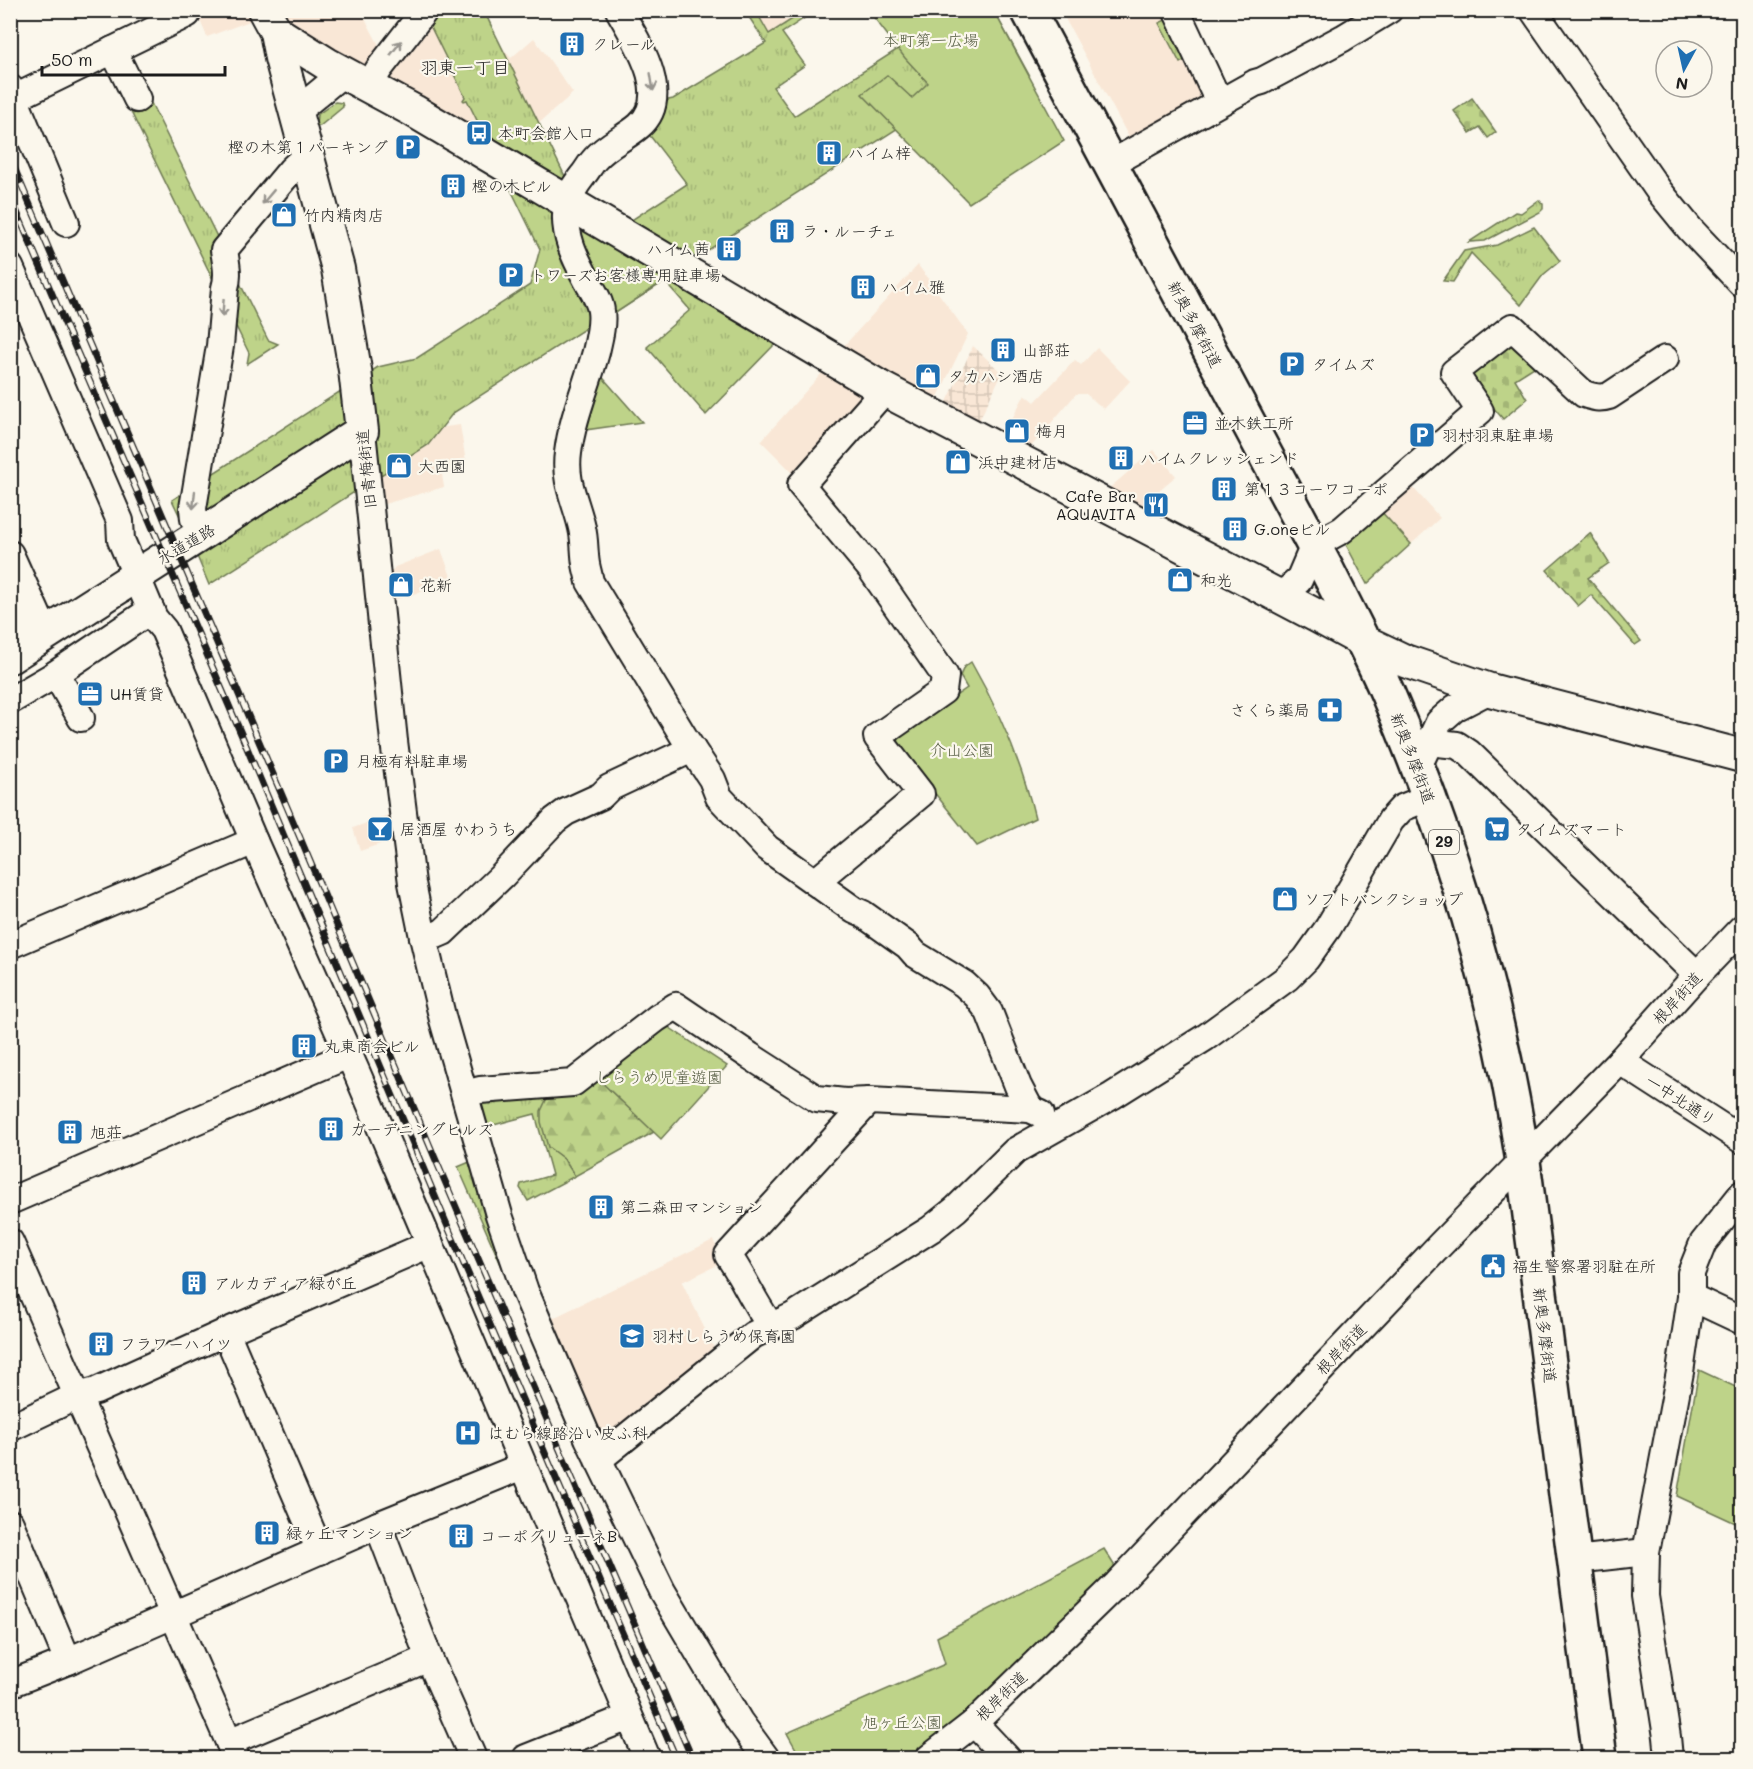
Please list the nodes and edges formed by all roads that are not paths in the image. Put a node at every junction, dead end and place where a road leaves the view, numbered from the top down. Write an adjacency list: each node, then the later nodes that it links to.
1 (425, 10): 11 (street, one-way to 1)
2 (619, 10): 18 (street, one-way to 18)
3 (1028, 10): 17 (main road, 新奥多摩街道 / 29)
4 (1176, 10): 14 (street)
5 (1389, 10): 14 (street)
6 (1533, 10): 21 (street)
7 (187, 14): 9 (street)
8 (270, 21): 10 (street); 15 (street, 旧青梅街道)
9 (113, 50): 12 (street); 13 (street)
10 (343, 73): 11 (street); 15 (street)
11 (373, 88): 18 (street)
12 (13, 93): 19 (street)
13 (137, 99)
14 (1219, 102): 17 (street)
15 (296, 112): 16 (street, 旧青梅街道)
16 (308, 154): 24 (street, 旧青梅街道); 25 (street, one-way to 25)
17 (1110, 164): 26 (main road, 新奥多摩街道 / 29)
18 (567, 203): 23 (street); 39 (street)
19 (66, 223)
20 (10, 267): 28 (street)
21 (1743, 284)
22 (1665, 360): 26 (street)
23 (885, 390): 29 (street); 43 (street)
24 (362, 432): 25 (street, 水道道路); 45 (street, 旧青梅街道)
25 (201, 534): 28 (street, 水道道路)
26 (1314, 546): 29 (street); 33 (main road, 新奥多摩街道 / 29)
27 (10, 554): 31 (street)
28 (136, 575): 30 (street); 31 (street, 水道道路)
29 (1276, 596): 33 (street)
30 (151, 610): 35 (street); 42 (street)
31 (40, 622): 32 (street); 34 (street, 水道道路)
32 (10, 626)
33 (1363, 641): 36 (street); 41 (main road, 新奥多摩街道 / 29)
34 (10, 657)
35 (56, 674): 37 (street); 38 (street)
36 (1490, 690): 40 (street); 41 (street)
37 (10, 701)
38 (81, 718)
39 (692, 749): 43 (street); 45 (street)
40 (1743, 756)
41 (1425, 769): 47 (street); 53 (street); 55 (main road, 新奥多摩街道 / 29)
42 (254, 841): 46 (street); 48 (street)
43 (815, 882): 52 (street)
44 (1743, 928): 47 (street, 根岸街道)
45 (423, 937): 50 (street, 旧青梅街道)
46 (10, 945)
47 (1697, 975): 49 (street, 根岸街道)
48 (348, 1054): 57 (street); 59 (street)
49 (1620, 1060): 54 (street, 一中北通り); 55 (street, 根岸街道)
50 (465, 1094): 51 (street); 66 (street, 旧青梅街道)
51 (868, 1101): 52 (street); 62 (street)
52 (1030, 1109): 53 (street)
53 (1062, 1124): 62 (street)
54 (1743, 1140)
55 (1523, 1161): 72 (main road, 新奥多摩街道 / 29); 78 (street, 根岸街道)
56 (1743, 1194): 60 (street)
57 (10, 1201)
58 (10, 1242): 64 (street)
59 (430, 1244): 63 (street); 67 (street)
60 (1691, 1297): 61 (street); 71 (street)
61 (1743, 1321)
62 (771, 1326): 66 (street)
63 (226, 1332): 64 (street); 70 (street)
64 (77, 1396): 65 (street); 73 (street)
65 (10, 1428)
66 (598, 1460): 83 (street, 旧青梅街道)
67 (524, 1466): 69 (street); 77 (street)
68 (10, 1523): 75 (street)
69 (378, 1526): 70 (street); 74 (street)
70 (320, 1551): 73 (street)
71 (1646, 1552): 72 (street); 87 (street)
72 (1575, 1560): 86 (main road, 新奥多摩街道 / 29)
73 (172, 1614): 75 (street); 79 (street)
74 (429, 1658): 79 (street); 80 (street)
75 (68, 1660): 76 (street)
76 (10, 1684)
77 (629, 1717): 81 (street); 82 (street)
78 (974, 1723): 84 (street, 根岸街道); 85 (street)
79 (233, 1750)
80 (473, 1758)
81 (526, 1758)
82 (647, 1758)
83 (766, 1758)
84 (929, 1758)
85 (1007, 1758)
86 (1600, 1758)
87 (1669, 1758)

